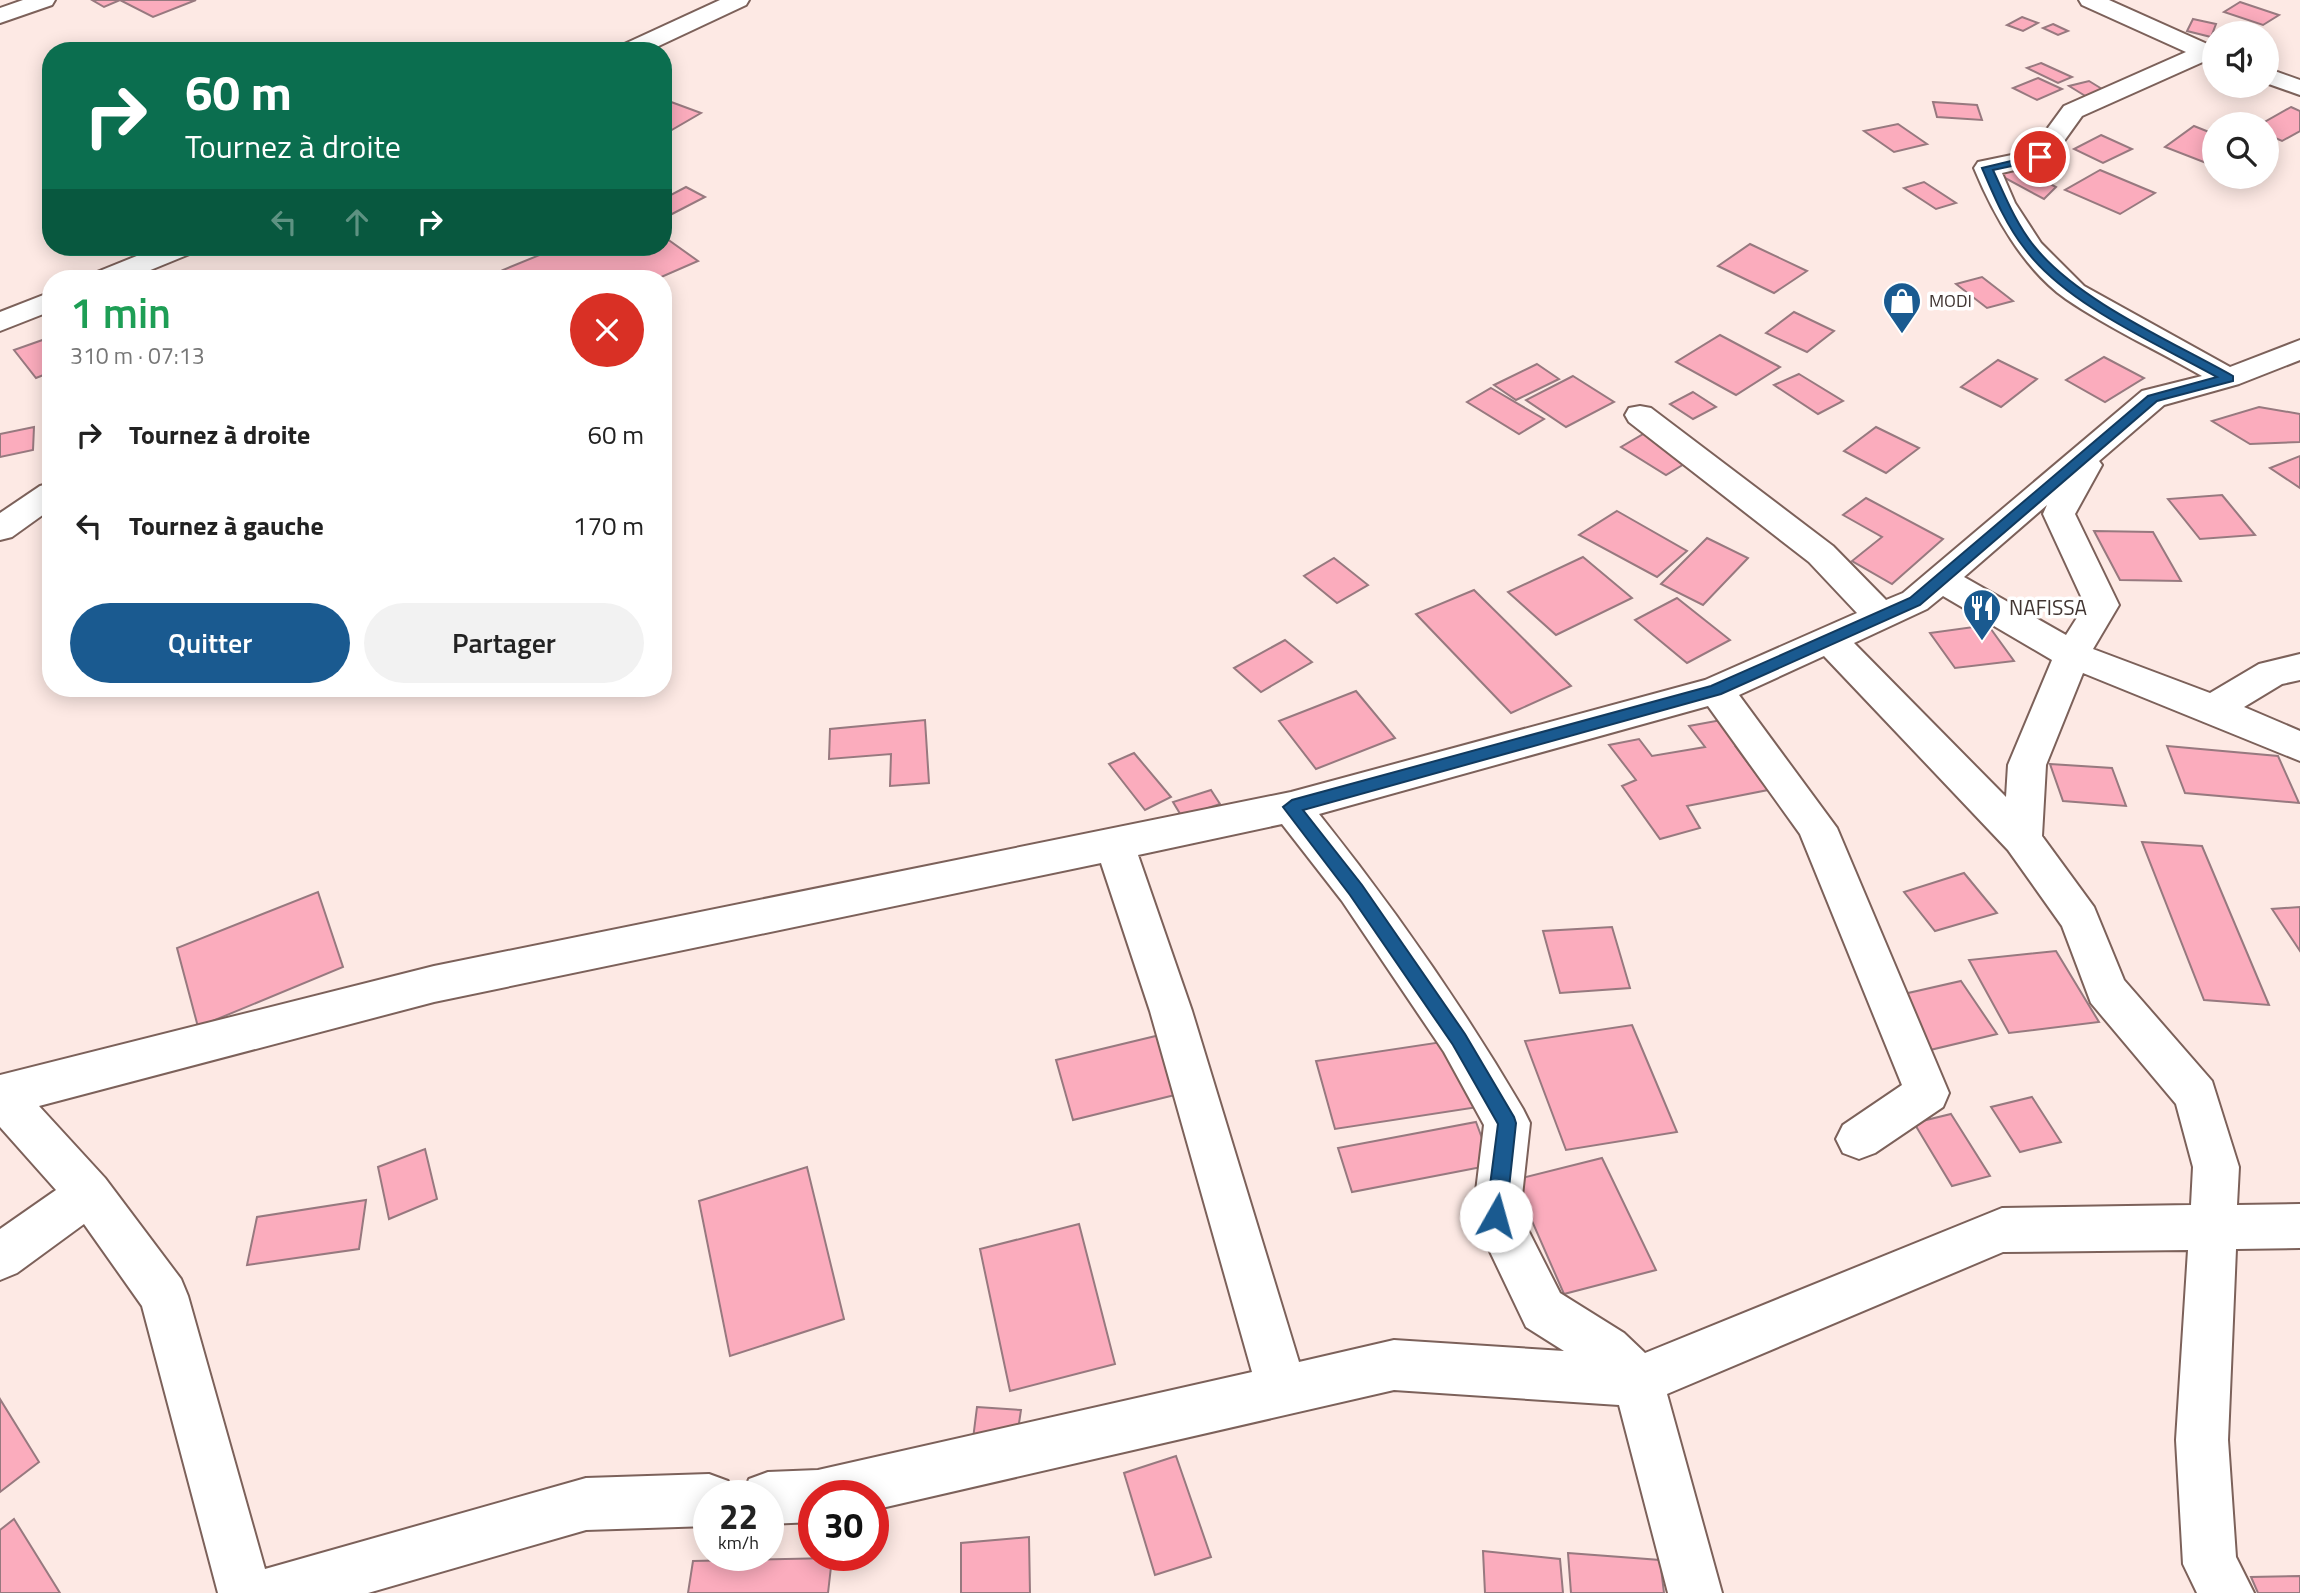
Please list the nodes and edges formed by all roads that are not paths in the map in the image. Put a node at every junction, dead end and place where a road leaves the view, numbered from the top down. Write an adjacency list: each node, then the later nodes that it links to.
1 (44, 0): 4 (street)
2 (738, 0): 5 (street)
3 (2090, 0): 6 (street)
4 (0, 16)
5 (647, 42)
6 (2202, 51)
7 (2202, 57): 15 (street)
8 (2279, 80): 9 (street)
9 (2300, 88)
10 (160, 256): 11 (street)
11 (126, 270)
12 (42, 305): 13 (street)
13 (0, 322)
14 (2300, 349): 15 (street)
15 (2228, 378): 17 (street)
16 (1640, 415): 21 (street)
17 (2099, 442): 20 (street); 23 (street)
18 (42, 500): 19 (street)
19 (0, 529)
20 (1941, 579): 21 (street); 23 (street)
21 (1881, 616): 22 (street)
22 (1829, 639): 25 (street); 29 (street)
23 (2072, 655): 26 (street); 29 (street)
24 (2300, 667): 26 (street)
25 (1716, 690): 28 (street); 32 (street)
26 (2213, 709): 27 (street)
27 (2300, 747)
28 (1292, 807): 30 (street); 37 (street)
29 (2022, 839): 35 (street)
30 (1115, 845): 31 (street); 38 (street)
31 (1, 1095): 33 (street)
32 (1858, 1139)
33 (89, 1194): 36 (street); 41 (street)
34 (2300, 1226): 35 (street)
35 (2213, 1227): 37 (street); 44 (street)
36 (0, 1257)
37 (1638, 1381): 38 (street); 43 (street)
38 (1283, 1391): 39 (street)
39 (784, 1497)
40 (693, 1501): 42 (street)
41 (245, 1593)
42 (274, 1593)
43 (1695, 1593)
44 (2227, 1593)

